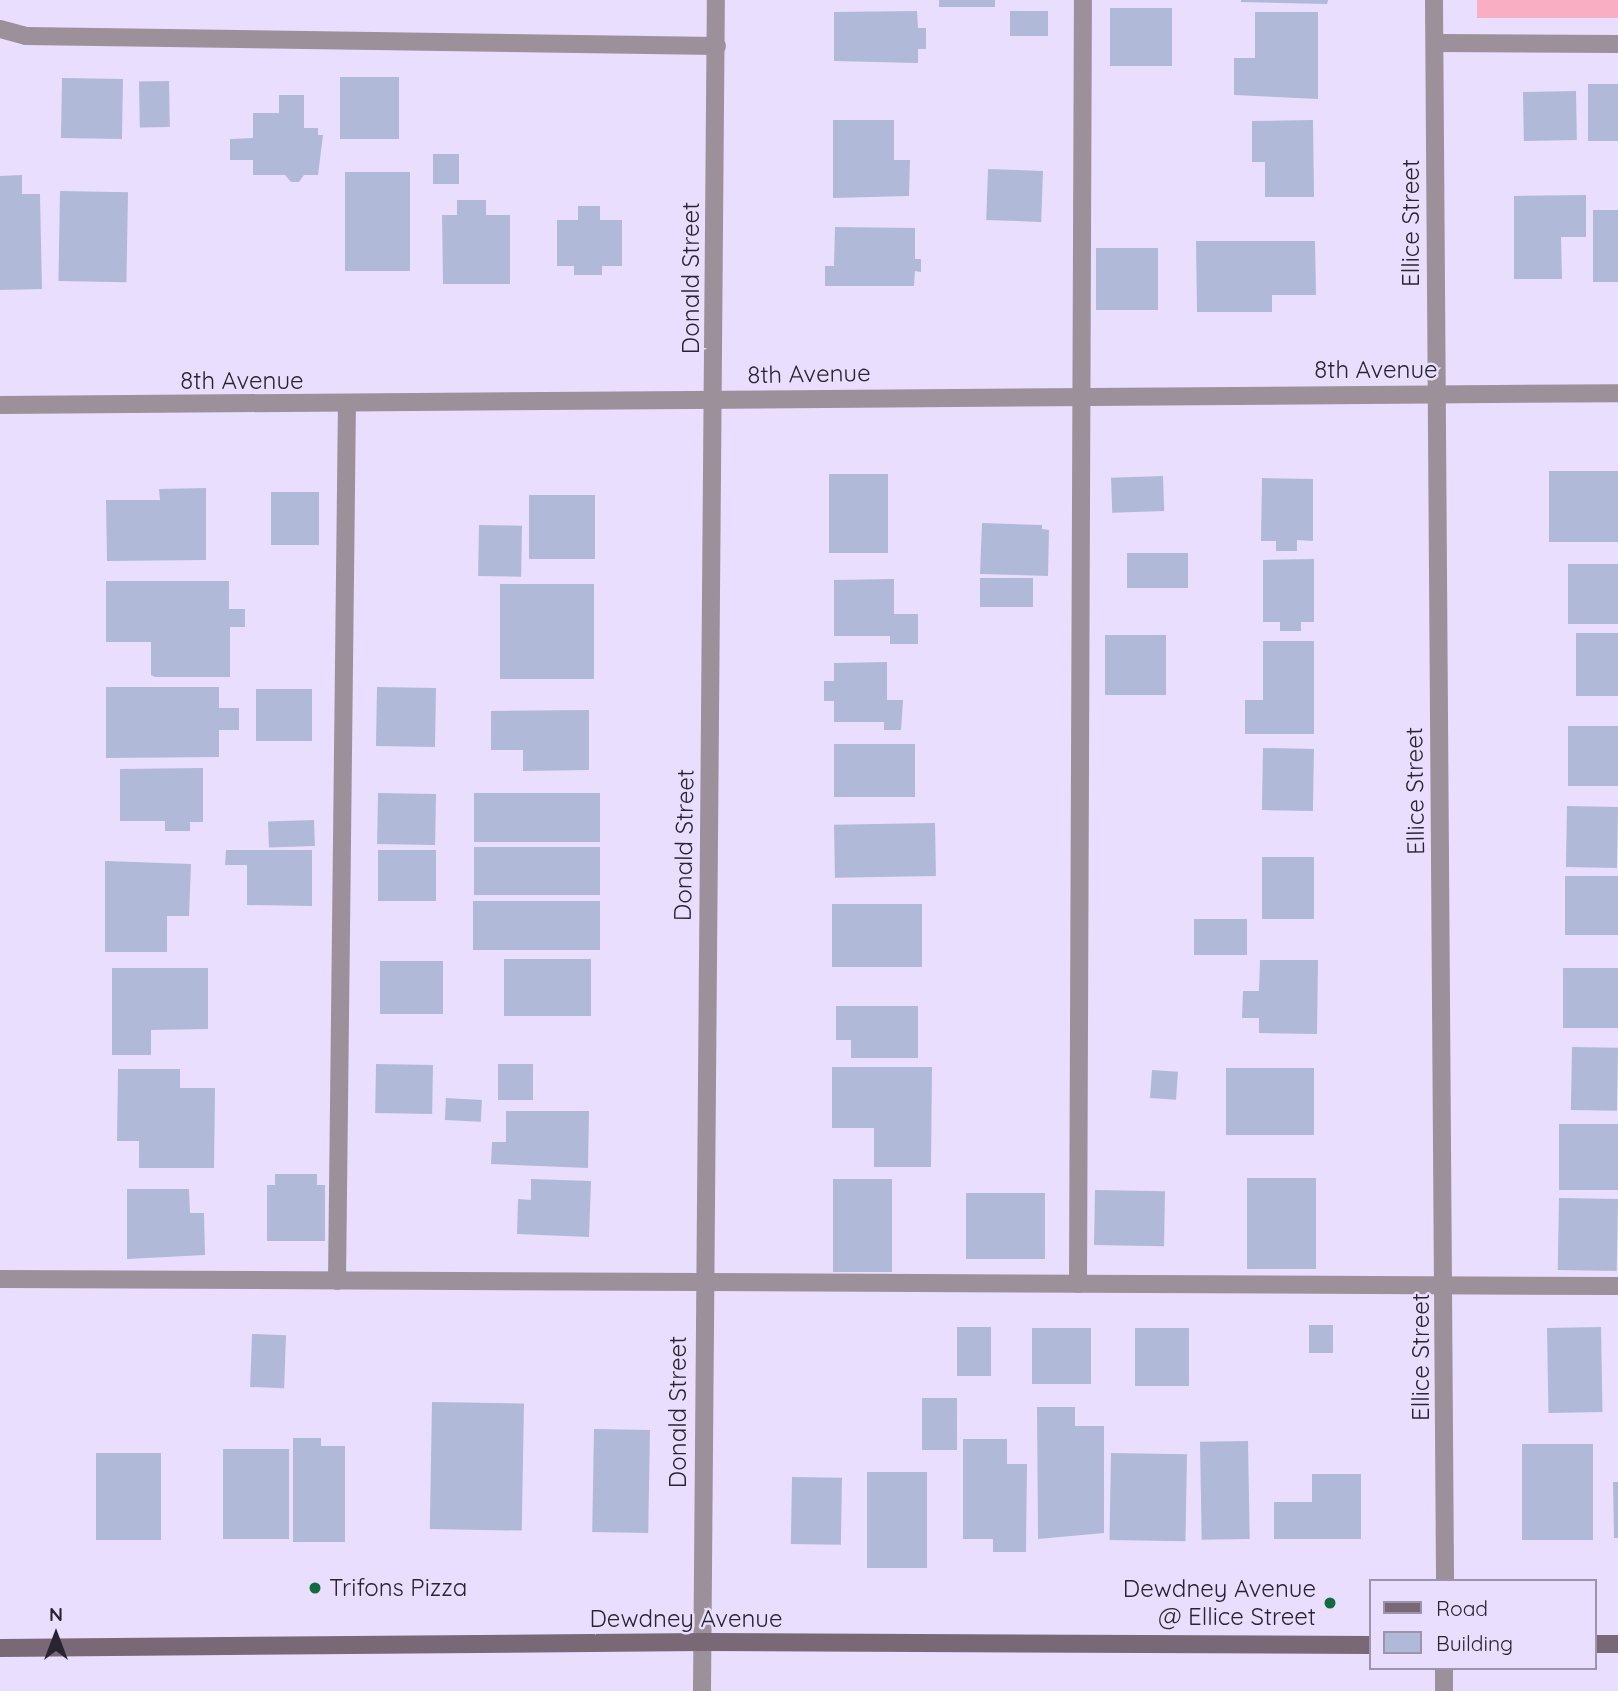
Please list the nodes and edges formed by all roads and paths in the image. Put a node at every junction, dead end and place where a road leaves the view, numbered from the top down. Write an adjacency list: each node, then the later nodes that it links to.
1 (716, 0): 7 (street, Donald Street)
2 (1083, 0): 9 (street)
3 (1434, 0): 5 (street, Ellice Street)
4 (0, 29): 7 (street)
5 (1437, 43): 6 (street); 10 (street, Ellice Street)
6 (1618, 44)
7 (717, 46): 11 (street, Donald Street)
8 (1618, 393): 10 (street, 8th Avenue)
9 (1082, 394): 10 (street, 8th Avenue); 11 (street, 8th Avenue); 17 (street)
10 (1434, 395): 18 (street, Ellice Street)
11 (715, 400): 13 (street, 8th Avenue); 16 (street, Donald Street)
12 (0, 405): 13 (street, 8th Avenue)
13 (347, 405): 15 (street)
14 (0, 1279): 15 (street)
15 (337, 1281): 16 (street)
16 (704, 1281): 17 (street); 21 (street, Donald Street)
17 (1078, 1284): 18 (street)
18 (1446, 1285): 19 (street); 20 (street, Ellice Street)
19 (1618, 1286)
20 (1445, 1579)
21 (702, 1642): 24 (main road, Dewdney Avenue); 25 (main road, Dewdney Avenue); 27 (street, Donald Street)
22 (1597, 1644): 23 (main road)
23 (1618, 1644)
24 (1370, 1645)
25 (0, 1648)
26 (1444, 1670): 28 (street)
27 (702, 1691)
28 (1444, 1691)

